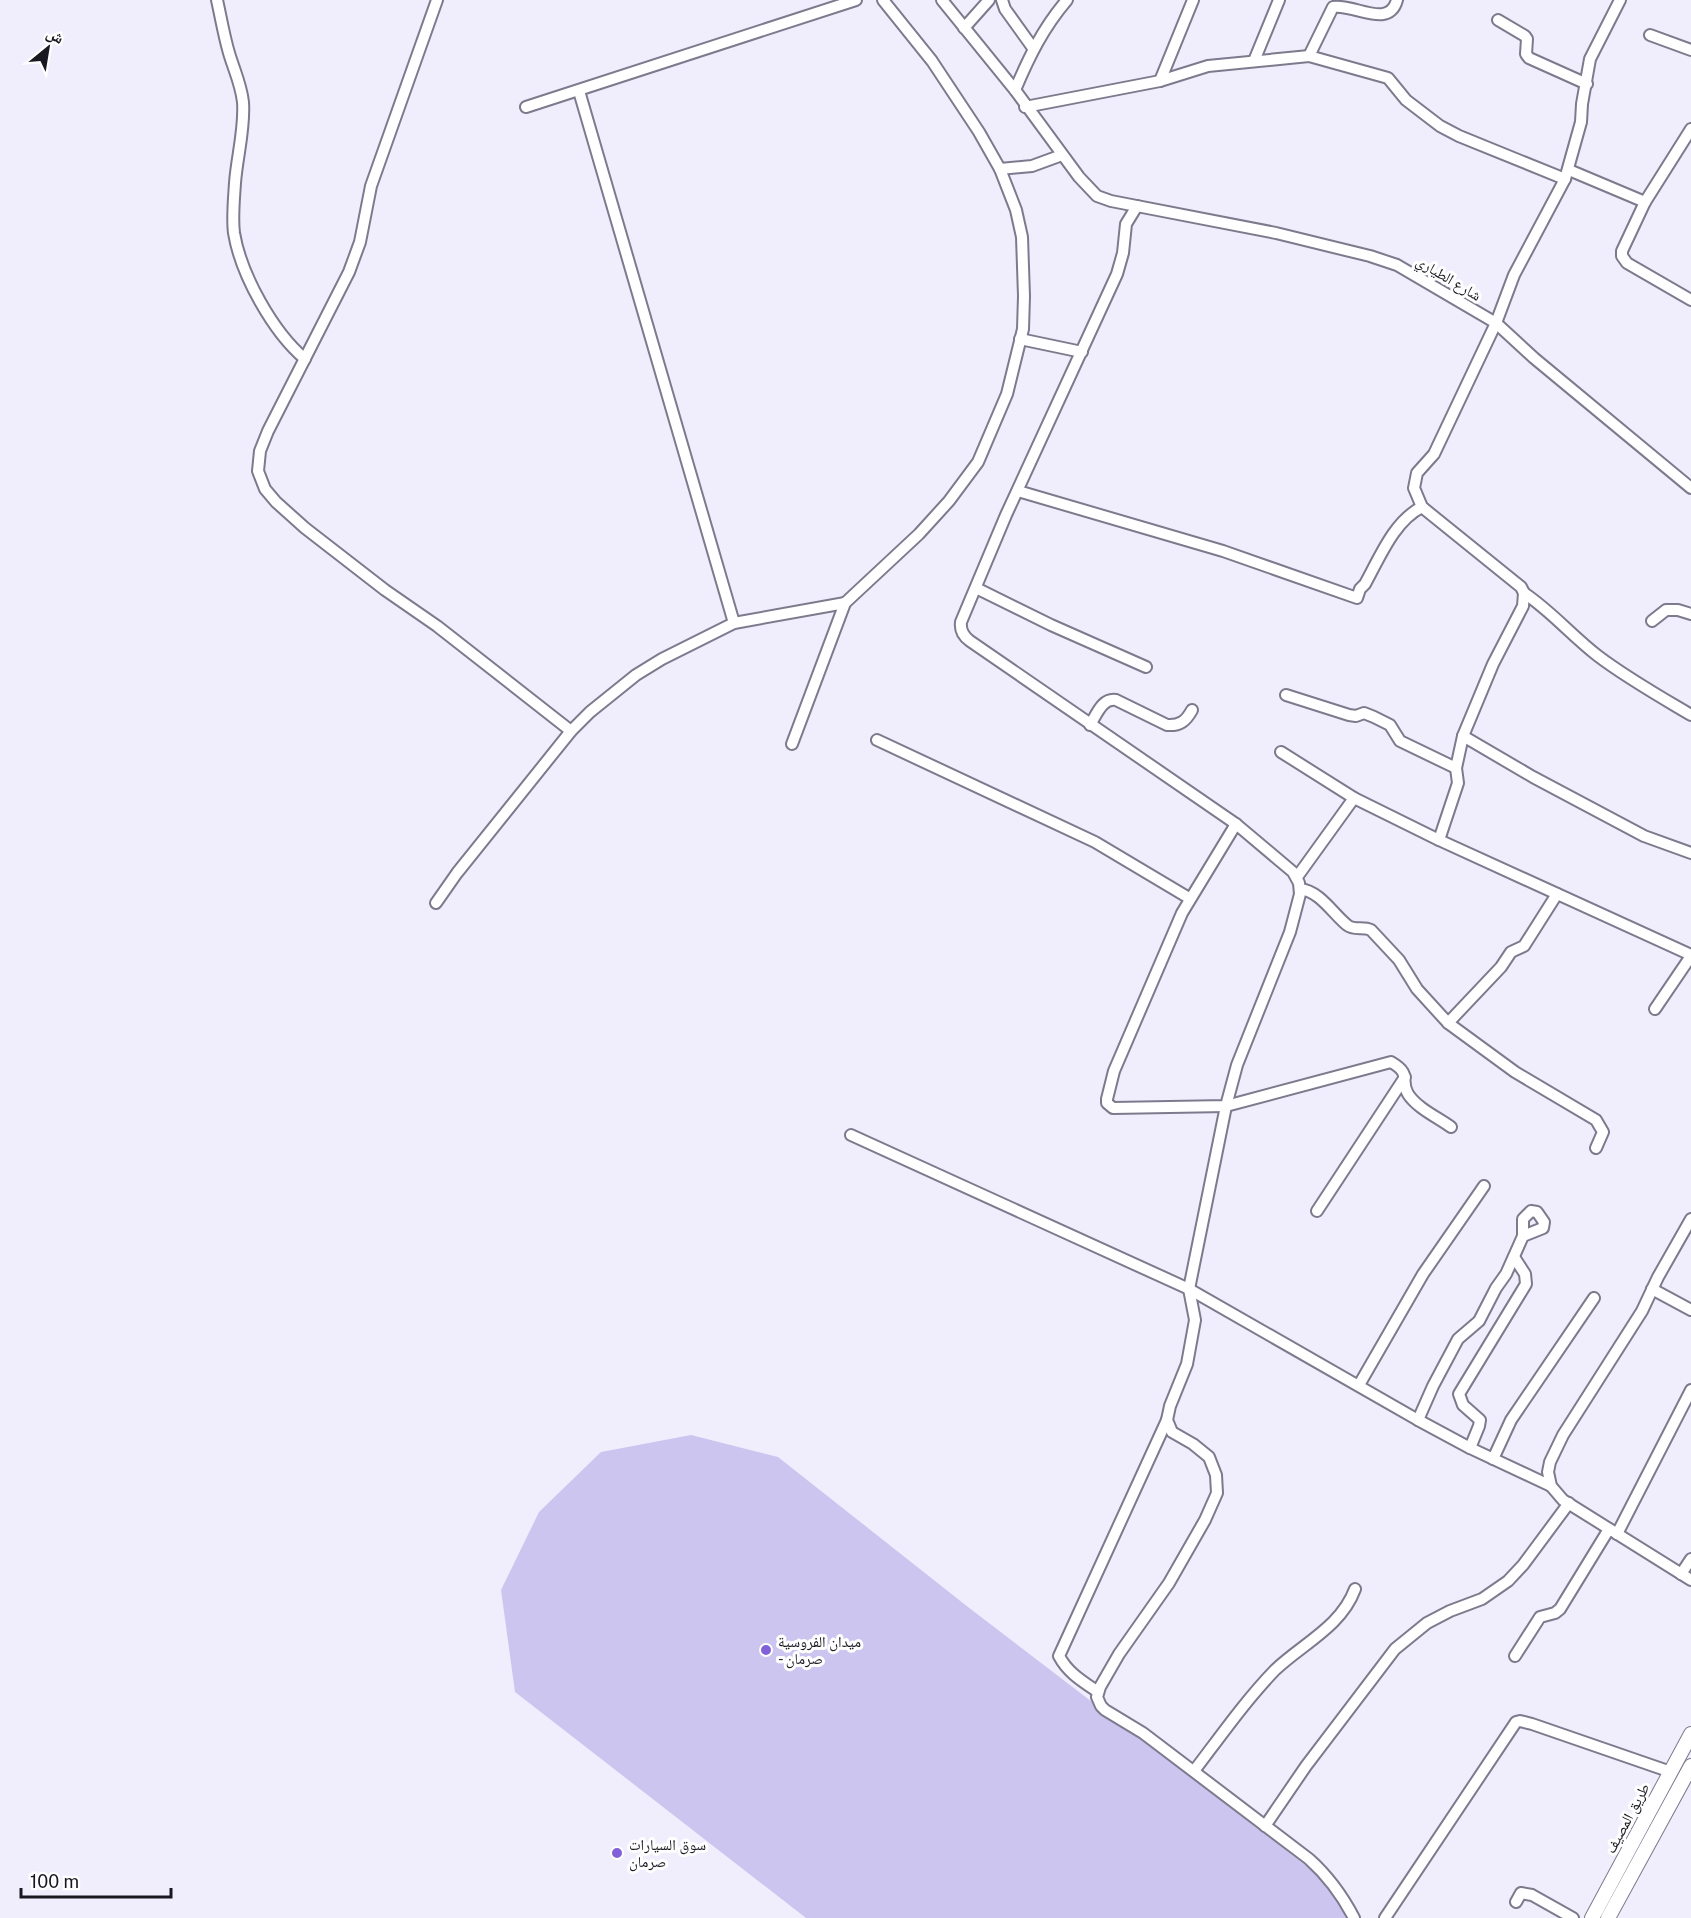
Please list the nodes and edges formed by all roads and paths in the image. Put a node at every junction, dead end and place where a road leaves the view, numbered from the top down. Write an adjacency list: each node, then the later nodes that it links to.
1 (217, 0): 36 (street)
2 (437, 0): 36 (street)
3 (856, 0): 23 (street)
4 (883, 0): 28 (street)
5 (942, 0): 14 (street, شارع الطياري)
6 (989, 0): 14 (street)
7 (1002, 0): 16 (street)
8 (1067, 0): 16 (street)
9 (1193, 0): 20 (street)
10 (1279, 0): 19 (street)
11 (1397, 0): 18 (street)
12 (1620, 0): 21 (street)
13 (1498, 20): 21 (street)
14 (964, 28): 22 (street, شارع الطياري)
15 (1650, 35): 17 (street)
16 (1033, 48): 22 (street)
17 (1691, 50)
18 (1309, 56): 19 (street); 29 (street)
19 (1254, 61): 20 (street)
20 (1160, 81): 24 (street)
21 (1587, 84): 29 (street)
22 (1015, 90): 24 (street, شارع الطياري)
23 (579, 91): 25 (street); 45 (street)
24 (1025, 106): 27 (street, شارع الطياري)
25 (526, 107)
26 (1691, 129): 30 (street)
27 (1062, 154): 28 (street); 31 (street, شارع الطياري)
28 (1000, 169): 34 (street)
29 (1567, 174): 30 (street); 33 (street)
30 (1645, 202): 32 (street)
31 (1137, 206): 33 (street, شارع الطياري); 35 (street)
32 (1691, 300)
33 (1496, 323): 37 (street, شارع الطياري); 39 (street)
34 (1020, 339): 35 (street); 42 (street)
35 (1082, 352): 38 (street)
36 (304, 359): 51 (street)
37 (1691, 488)
38 (1018, 490): 39 (street); 40 (street)
39 (1422, 507): 41 (street)
40 (976, 588): 46 (street); 50 (street)
41 (1524, 593): 49 (street); 52 (street)
42 (844, 603): 45 (street); 54 (street)
43 (1691, 614): 44 (street)
44 (1653, 621)
45 (734, 623): 51 (street)
46 (1146, 668)
47 (1286, 695): 56 (street)
48 (1192, 710): 50 (street)
49 (1691, 715)
50 (1090, 725): 58 (street)
51 (571, 731): 65 (street)
52 (1463, 736): 56 (street); 60 (street)
53 (878, 740): 64 (street)
54 (792, 744)
55 (1281, 752): 57 (street)
56 (1456, 768): 59 (street)
57 (1354, 798): 59 (street); 61 (street)
58 (1236, 824): 61 (street); 64 (street)
59 (1439, 840): 63 (street)
60 (1691, 853)
61 (1297, 877): 62 (street)
62 (1300, 890): 68 (street); 70 (street)
63 (1557, 894): 66 (street); 68 (street)
64 (1189, 898): 70 (street)
65 (436, 903)
66 (1691, 956): 67 (street)
67 (1655, 1009)
68 (1448, 1023): 73 (street)
69 (1406, 1077): 70 (street); 71 (street); 75 (street)
70 (1226, 1106): 79 (street)
71 (1451, 1127)
72 (851, 1135): 79 (street)
73 (1596, 1148)
74 (1484, 1186): 83 (street)
75 (1317, 1211)
76 (1691, 1219): 80 (street)
77 (1523, 1236): 78 (street)
78 (1514, 1257): 86 (street); 87 (street)
79 (1189, 1289): 83 (street); 85 (street)
80 (1652, 1289): 82 (street); 89 (street)
81 (1594, 1298): 88 (street)
82 (1691, 1310)
83 (1359, 1385): 86 (street)
84 (1691, 1390): 91 (street)
85 (1167, 1420): 96 (street); 96 (street)
86 (1418, 1420): 87 (street)
87 (1470, 1448): 88 (street)
88 (1494, 1459): 89 (street)
89 (1551, 1486): 90 (street)
90 (1569, 1503): 91 (street); 101 (street)
91 (1613, 1532): 93 (street); 95 (street)
92 (1691, 1559): 93 (street)
93 (1686, 1577)
94 (1355, 1589): 99 (street)
95 (1515, 1656)
96 (1098, 1692): 99 (street)
97 (1691, 1734): 100 (main road, طريق المصيف)
98 (1691, 1766): 107 (main road, طريق المصيف)
99 (1194, 1771): 101 (street)
100 (1671, 1772): 104 (street); 106 (main road, طريق المصيف)
101 (1265, 1826): 103 (street)
102 (1516, 1902): 105 (street)
103 (1354, 1918)
104 (1385, 1918)
105 (1573, 1918)
106 (1592, 1918)
107 (1608, 1918)

